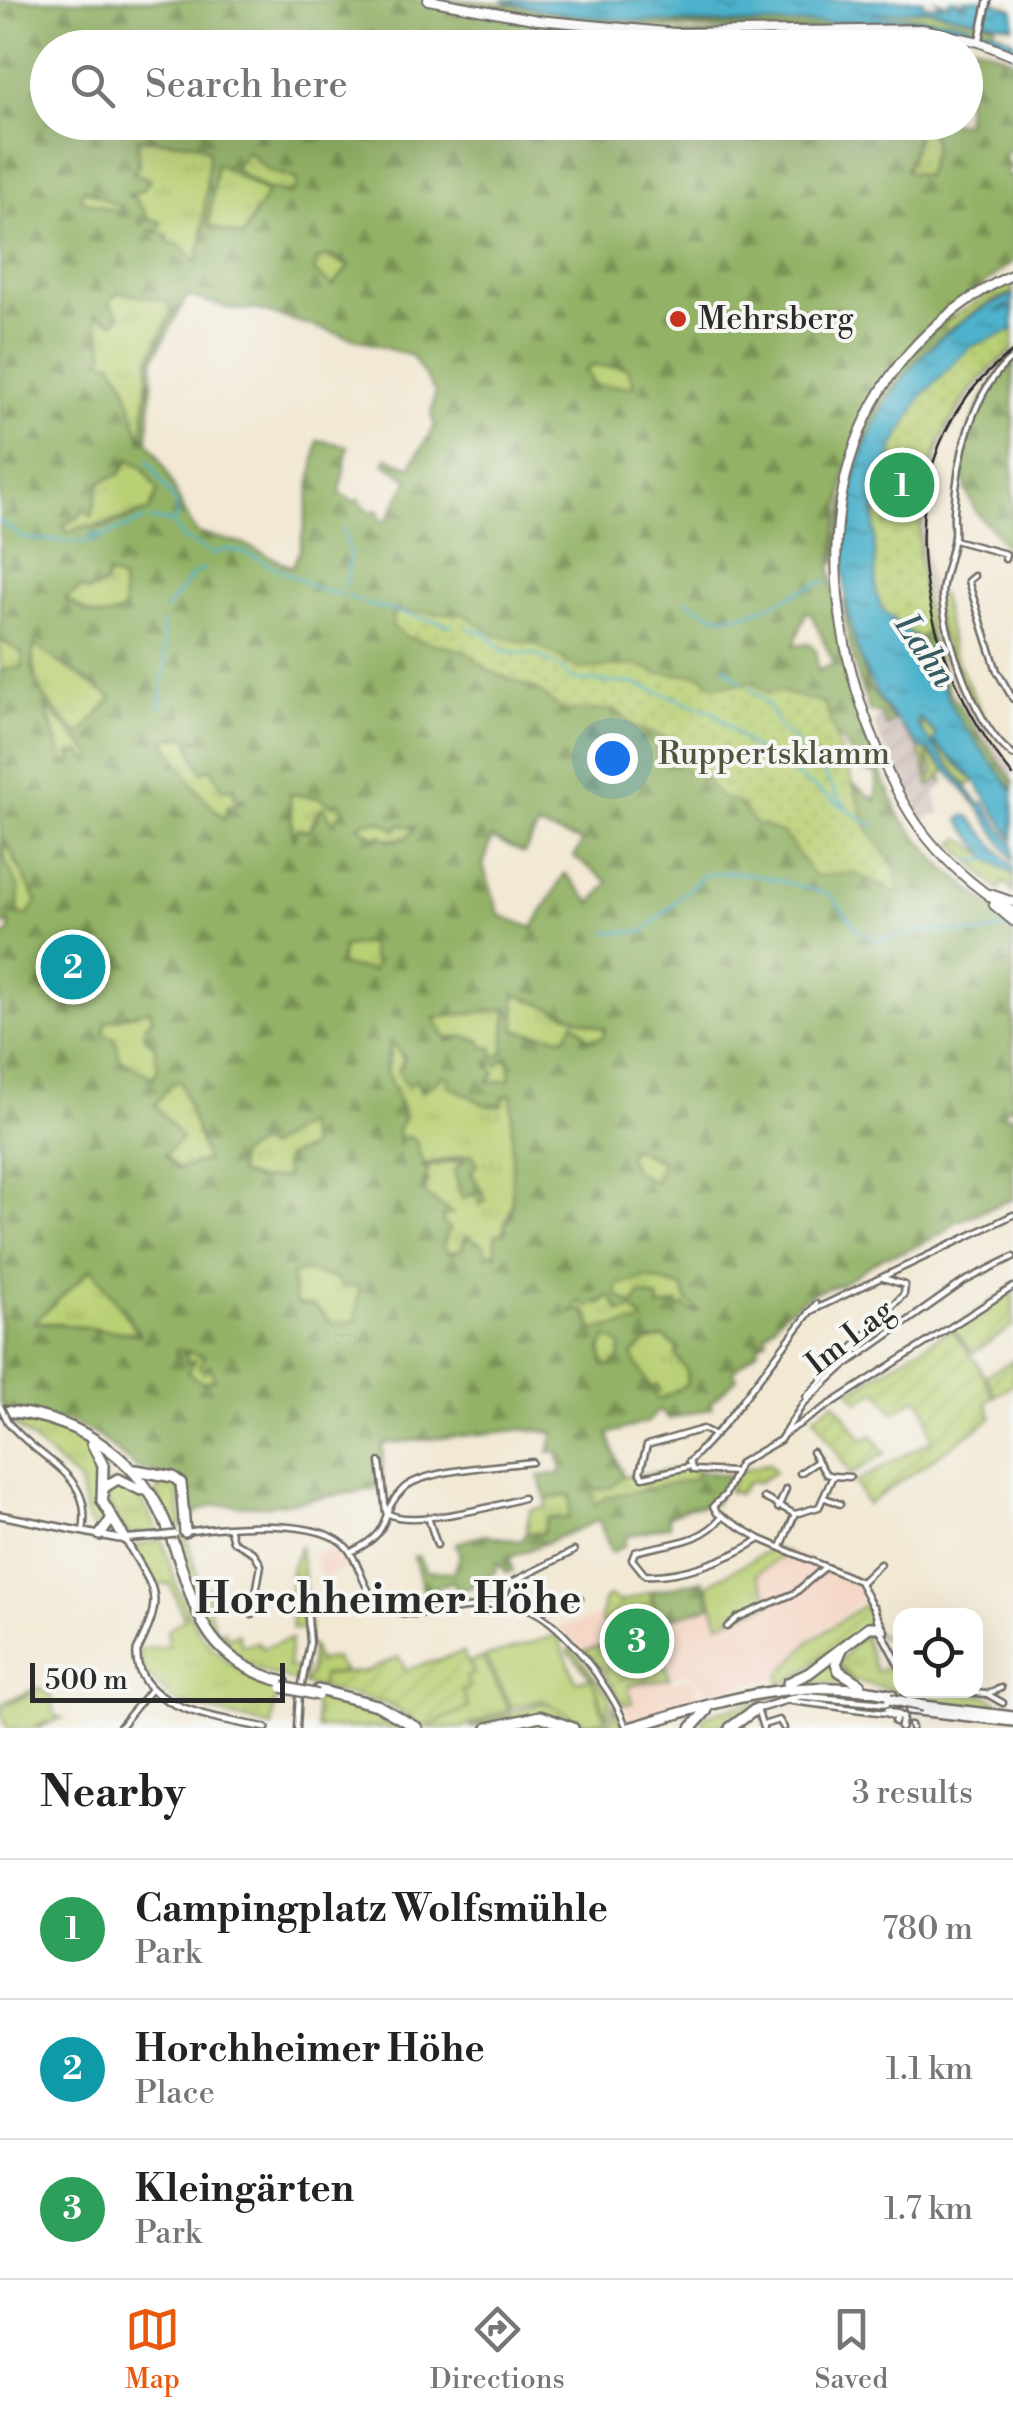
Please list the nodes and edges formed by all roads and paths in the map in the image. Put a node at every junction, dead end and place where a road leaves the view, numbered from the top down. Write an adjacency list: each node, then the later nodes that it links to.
1 (428, 0): 3 (main road)
2 (988, 0): 6 (street)
3 (644, 30)
4 (862, 30): 5 (main road)
5 (919, 30)
6 (981, 30)
7 (983, 42): 8 (main road)
8 (1013, 56)
9 (1013, 274): 16 (main road)
10 (1013, 357): 11 (street)
11 (954, 540): 12 (street); 15 (street)
12 (1005, 559)
13 (974, 576): 14 (street)
14 (1013, 699)
15 (1013, 754)
16 (982, 890): 17 (main road); 18 (main road); 19 (main road)
17 (1013, 902)
18 (1013, 912)
19 (1013, 920)
20 (1013, 1214): 22 (street)
21 (1013, 1257): 26 (street, Im Lag)
22 (883, 1278): 25 (street); 26 (street)
23 (1013, 1286): 28 (street)
24 (816, 1304): 25 (street)
25 (809, 1312): 29 (street)
26 (803, 1404): 28 (street, Im Lag)
27 (2, 1414): 30 (highway); 35 (highway); 58 (street)
28 (784, 1434): 37 (street, Im Lag)
29 (715, 1435): 36 (street); 36 (street)
30 (92, 1444): 43 (highway); 44 (highway)
31 (812, 1452): 32 (street)
32 (818, 1461): 38 (street); 40 (street)
33 (380, 1462): 53 (street)
34 (532, 1462): 53 (street)
35 (129, 1467): 39 (highway); 49 (highway)
36 (688, 1467): 37 (street)
37 (734, 1472): 54 (street)
38 (800, 1472)
39 (166, 1476): 49 (highway); 59 (highway)
40 (833, 1476): 41 (street); 47 (street)
41 (850, 1478)
42 (786, 1489): 50 (street)
43 (102, 1490): 44 (highway); 56 (highway)
44 (141, 1490): 80 (highway)
45 (524, 1498): 55 (street)
46 (764, 1498): 50 (street)
47 (824, 1498): 48 (street); 51 (street)
48 (840, 1504)
49 (158, 1506): 80 (highway)
50 (778, 1508): 51 (street)
51 (794, 1514): 64 (street)
52 (0, 1515): 58 (street)
53 (389, 1516): 55 (street); 66 (street)
54 (724, 1516): 62 (street); 62 (street)
55 (428, 1517): 63 (street)
56 (112, 1518): 60 (highway); 61 (highway)
57 (229, 1527): 59 (street); 66 (street); 74 (street)
58 (83, 1531): 60 (street)
59 (180, 1533): 61 (street, bridge)
60 (100, 1535): 61 (street)
61 (124, 1539): 82 (street)
62 (760, 1539): 64 (street)
63 (437, 1545)
64 (781, 1547): 68 (street)
65 (574, 1551): 72 (street)
66 (350, 1552): 72 (street)
67 (880, 1564): 69 (street)
68 (826, 1568): 69 (street); 76 (street)
69 (860, 1583): 75 (street)
70 (306, 1592): 81 (street)
71 (580, 1599): 73 (street)
72 (500, 1605): 73 (street)
73 (536, 1612): 99 (street)
74 (252, 1614)
75 (877, 1615): 77 (street); 77 (street)
76 (726, 1628)
77 (878, 1628): 78 (highway); 79 (street)
78 (844, 1646): 84 (highway); 89 (highway)
79 (893, 1655)
80 (283, 1684): 85 (highway, bridge)
81 (302, 1684)
82 (152, 1688): 101 (street); 102 (street)
83 (1002, 1688): 88 (street)
84 (767, 1690): 89 (highway); 99 (highway)
85 (318, 1692): 104 (highway); 105 (highway)
86 (299, 1694): 103 (street)
87 (983, 1694): 88 (street)
88 (987, 1694): 92 (street)
89 (888, 1695): 95 (highway); 97 (highway, bridge)
90 (904, 1698): 96 (street)
91 (808, 1699): 93 (street); 94 (street); 96 (street); 98 (street)
92 (1003, 1703)
93 (777, 1705)
94 (756, 1709): 100 (street); 113 (highway)
95 (706, 1710): 111 (highway); 112 (highway)
96 (903, 1711): 97 (street); 115 (street)
97 (1013, 1717)
98 (895, 1722)
99 (629, 1726)
100 (763, 1726): 114 (street)
101 (119, 1728)
102 (266, 1728)
103 (298, 1728)
104 (409, 1728)
105 (418, 1728)
106 (488, 1728): 110 (highway)
107 (496, 1728): 108 (highway)
108 (524, 1728)
109 (565, 1728): 110 (highway)
110 (573, 1728)
111 (646, 1728)
112 (691, 1728)
113 (730, 1728)
114 (784, 1728)
115 (901, 1728)

